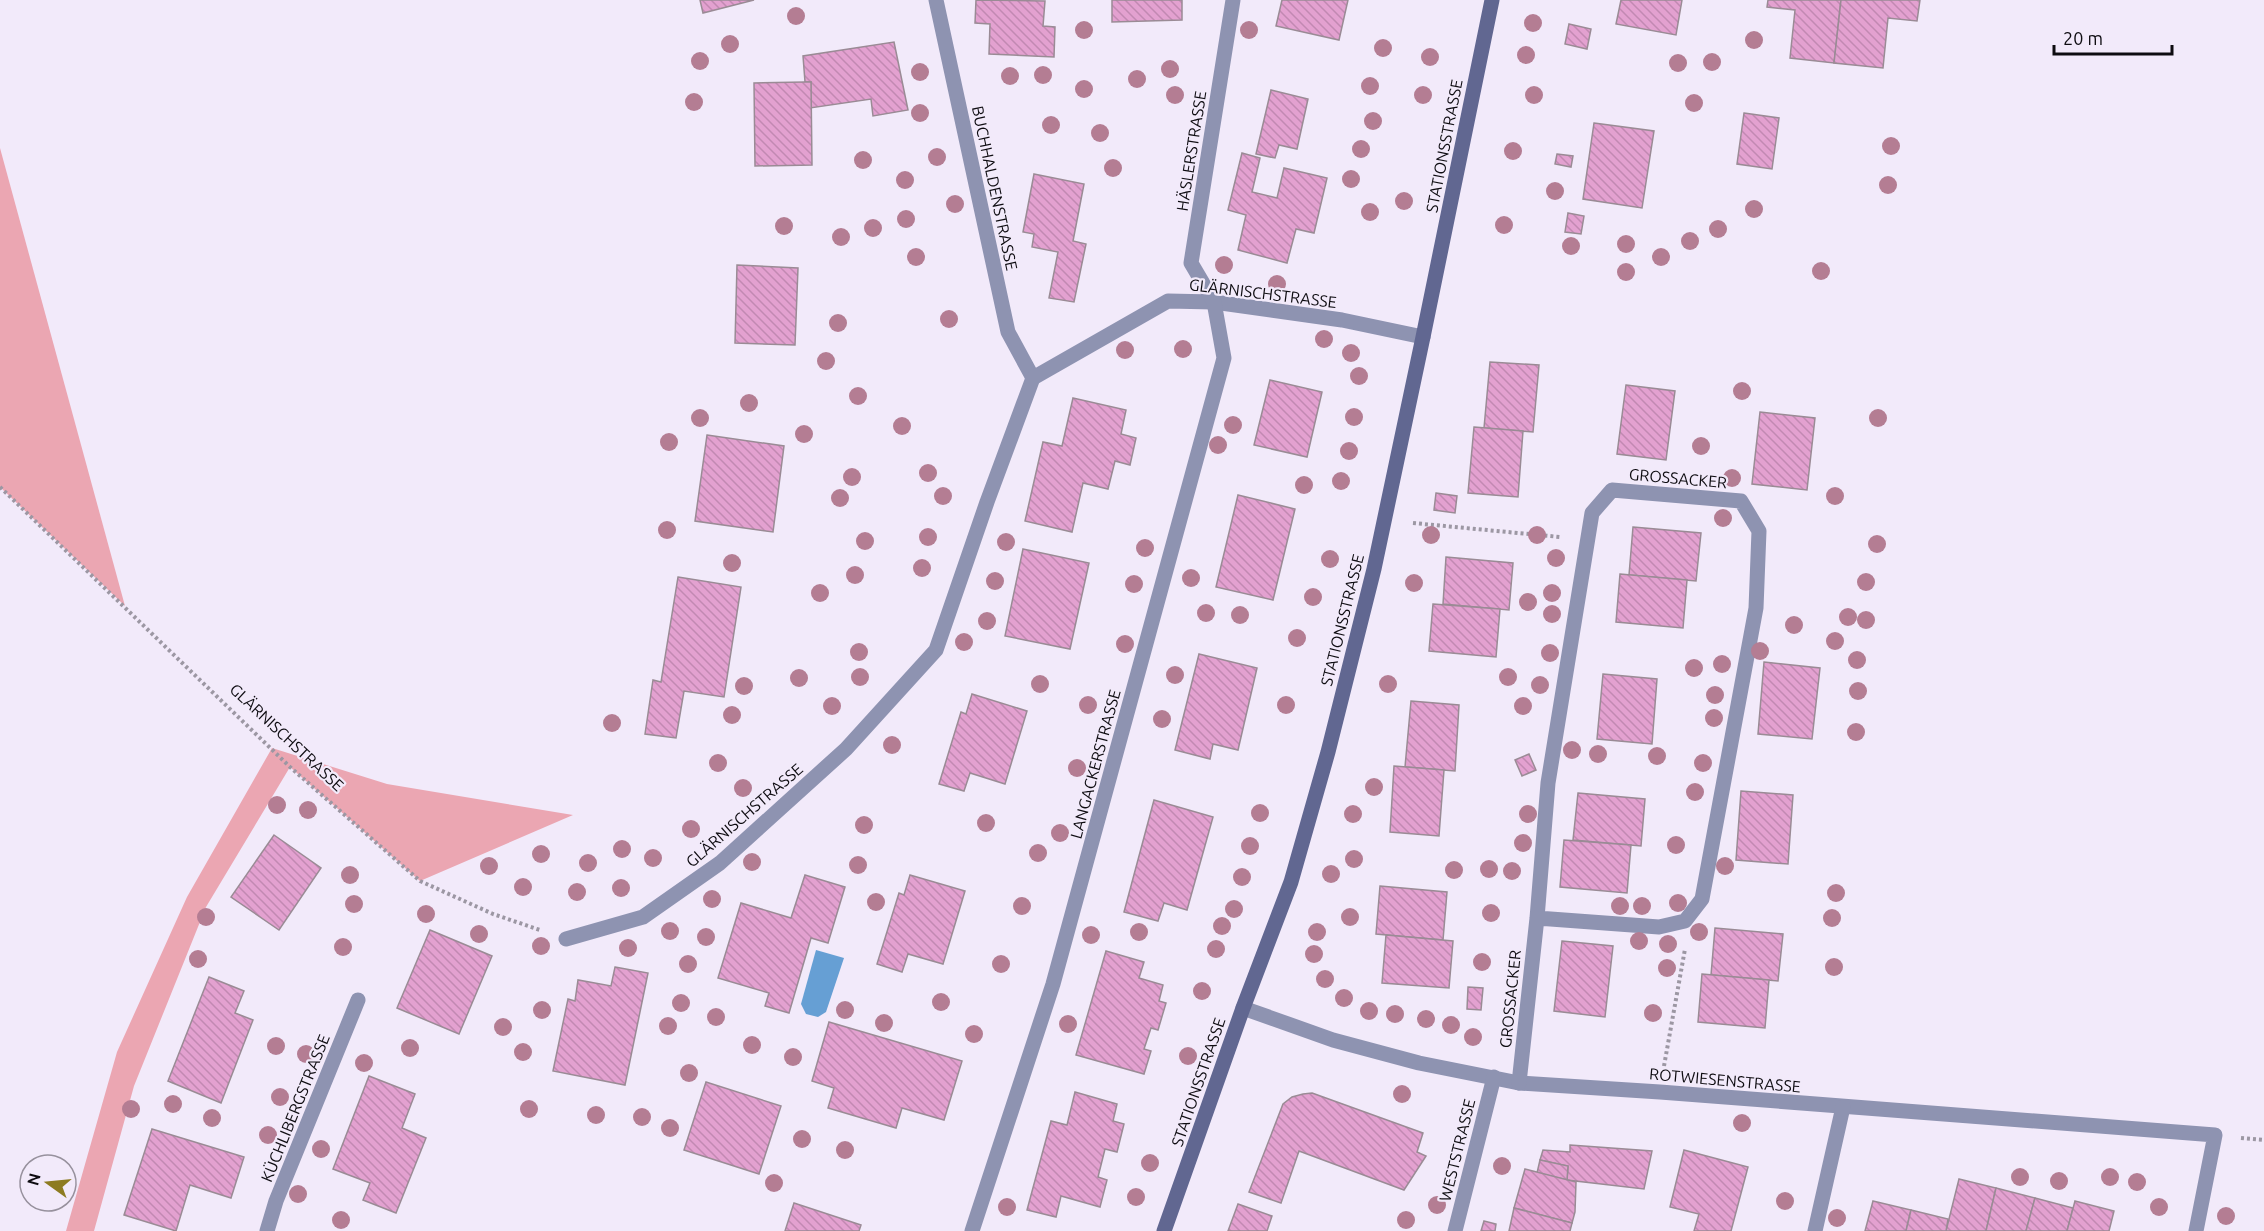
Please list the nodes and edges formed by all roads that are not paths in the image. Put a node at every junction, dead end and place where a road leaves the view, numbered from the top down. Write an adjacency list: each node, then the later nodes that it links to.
1 (936, 0): 6 (street, BUCHHALDENSTRASSE)
2 (1233, 0): 4 (street, HÄSLERSTRASSE)
3 (1492, 0): 5 (street, STATIONSSTRASSE)
4 (1214, 302): 5 (street, GLÄRNISCHSTRASSE); 6 (street, GLÄRNISCHSTRASSE); 15 (street, LANGACKERSTRASSE)
5 (1423, 337): 10 (street, STATIONSSTRASSE)
6 (1033, 378): 8 (street, GLÄRNISCHSTRASSE)
7 (1537, 918): 7 (street, GROSSACKER); 12 (street, GROSSACKER)
8 (566, 939)
9 (358, 1000): 14 (street, KÜCHLIBERGSTRASSE)
10 (1243, 1008): 11 (street, ROTWIESENSTRASSE); 16 (street, STATIONSSTRASSE)
11 (1494, 1077): 12 (street, ROTWIESENSTRASSE); 17 (street, WESTSTRASSE)
12 (1519, 1083): 13 (street, ROTWIESENSTRASSE)
13 (1843, 1107): 18 (street); 19 (street, ROTWIESENSTRASSE)
14 (267, 1231)
15 (972, 1231)
16 (1164, 1231)
17 (1455, 1231)
18 (1815, 1231)
19 (2196, 1231)

